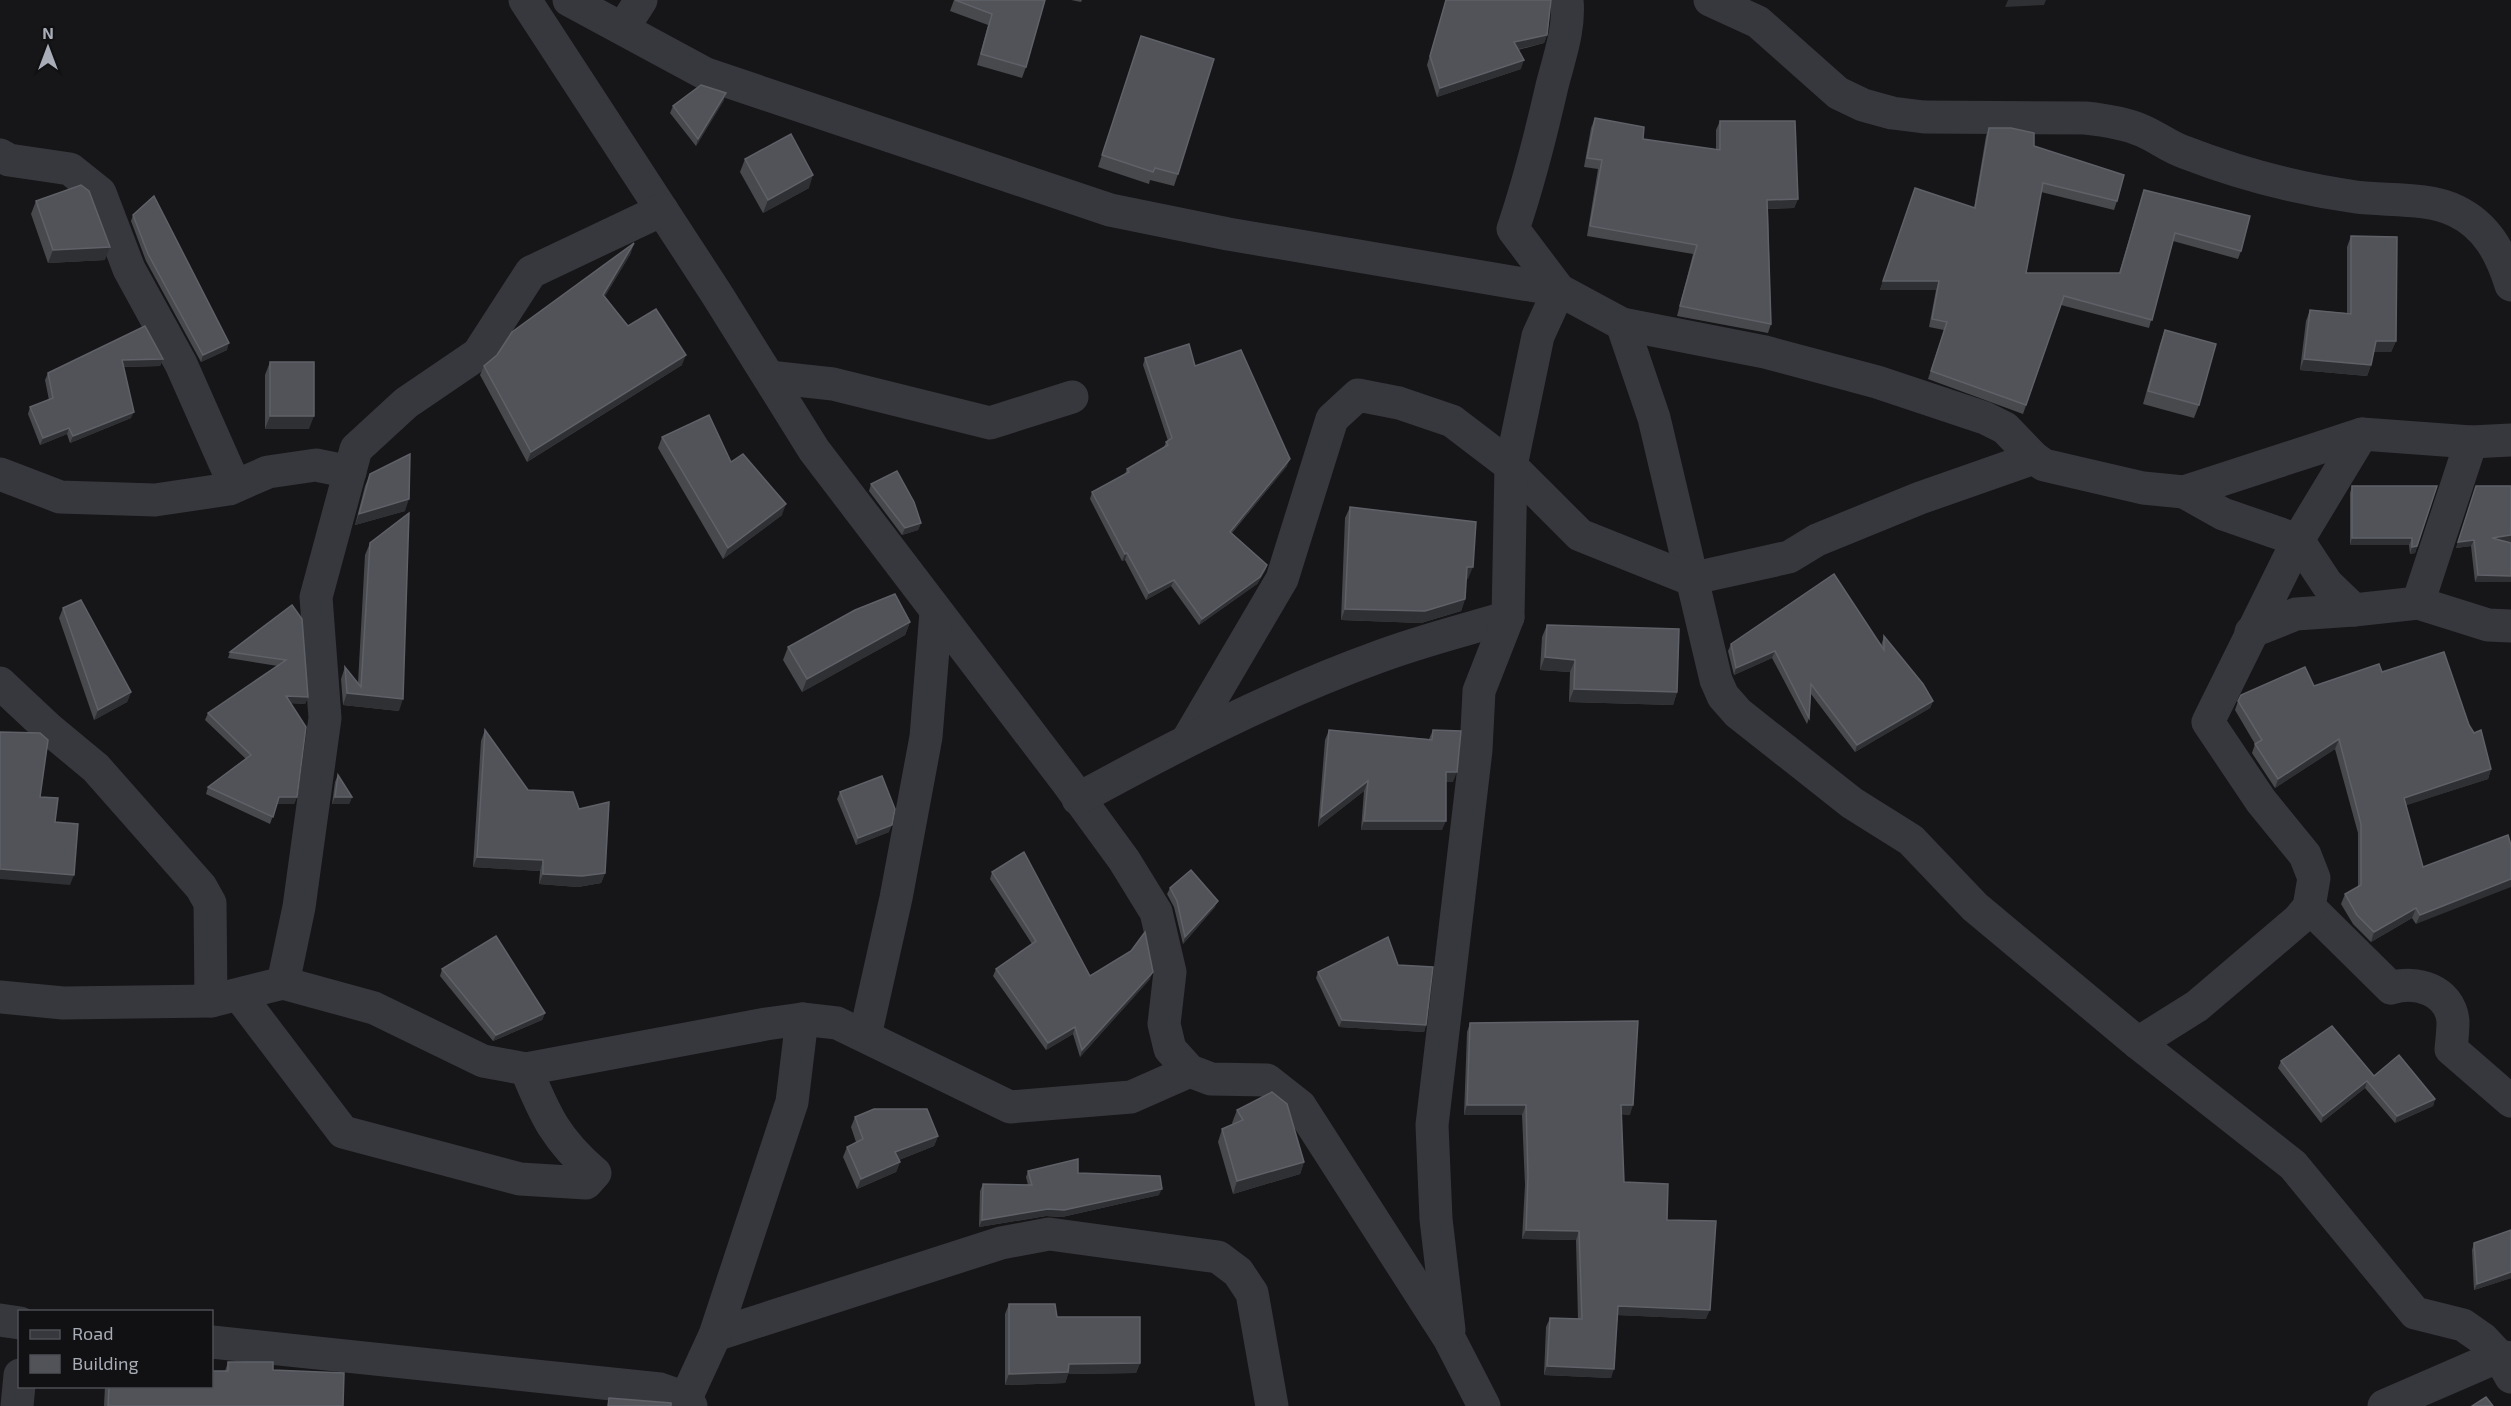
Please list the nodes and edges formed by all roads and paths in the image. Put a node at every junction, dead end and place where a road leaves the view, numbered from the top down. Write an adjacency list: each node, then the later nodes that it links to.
1 (525, 0): 8 (street)
2 (569, 0): 6 (street)
3 (641, 0): 6 (street)
4 (1710, 0): 9 (street)
5 (1573, 5): 10 (street)
6 (623, 28): 10 (street)
7 (0, 155): 21 (street)
8 (662, 210): 12 (street); 19 (street)
9 (2511, 285)
10 (1558, 290): 11 (street); 18 (street)
11 (1622, 324): 17 (street); 24 (street)
12 (769, 377): 13 (street); 27 (street)
13 (1072, 397)
14 (2362, 434): 16 (street); 22 (street); 23 (street)
15 (2511, 440): 16 (street)
16 (2471, 442): 25 (street)
17 (2034, 458): 22 (street); 24 (street)
18 (1510, 466): 24 (street); 28 (street); 32 (street)
19 (350, 472): 21 (street); 35 (street)
20 (0, 474): 21 (street)
21 (235, 486)
22 (2184, 492): 23 (street)
23 (2298, 540): 26 (street); 30 (street)
24 (1690, 579): 40 (street)
25 (2418, 603): 26 (street); 29 (street)
26 (2354, 610): 30 (street)
27 (936, 612): 33 (street); 39 (street)
28 (1508, 617): 32 (street); 47 (street)
29 (2511, 626)
30 (2251, 632): 34 (street)
31 (0, 683): 37 (street)
32 (1188, 739): 33 (street)
33 (1078, 799): 42 (street)
34 (2308, 907): 40 (street); 43 (street)
35 (283, 983): 37 (street); 41 (street)
36 (0, 997): 37 (street)
37 (225, 998): 41 (street)
38 (802, 1019): 39 (street); 41 (street); 46 (street)
39 (865, 1036): 42 (street)
40 (2138, 1043): 49 (street)
41 (526, 1069)
42 (1190, 1071): 47 (street)
43 (2511, 1101)
44 (0, 1320): 45 (street)
45 (18, 1323)
46 (715, 1335): 51 (street); 53 (street)
47 (1449, 1338): 54 (street)
48 (213, 1342): 51 (street)
49 (2507, 1364): 55 (street)
50 (19, 1388): 52 (street)
51 (688, 1402)
52 (17, 1406)
53 (1272, 1406)
54 (1484, 1406)
55 (2384, 1406)

